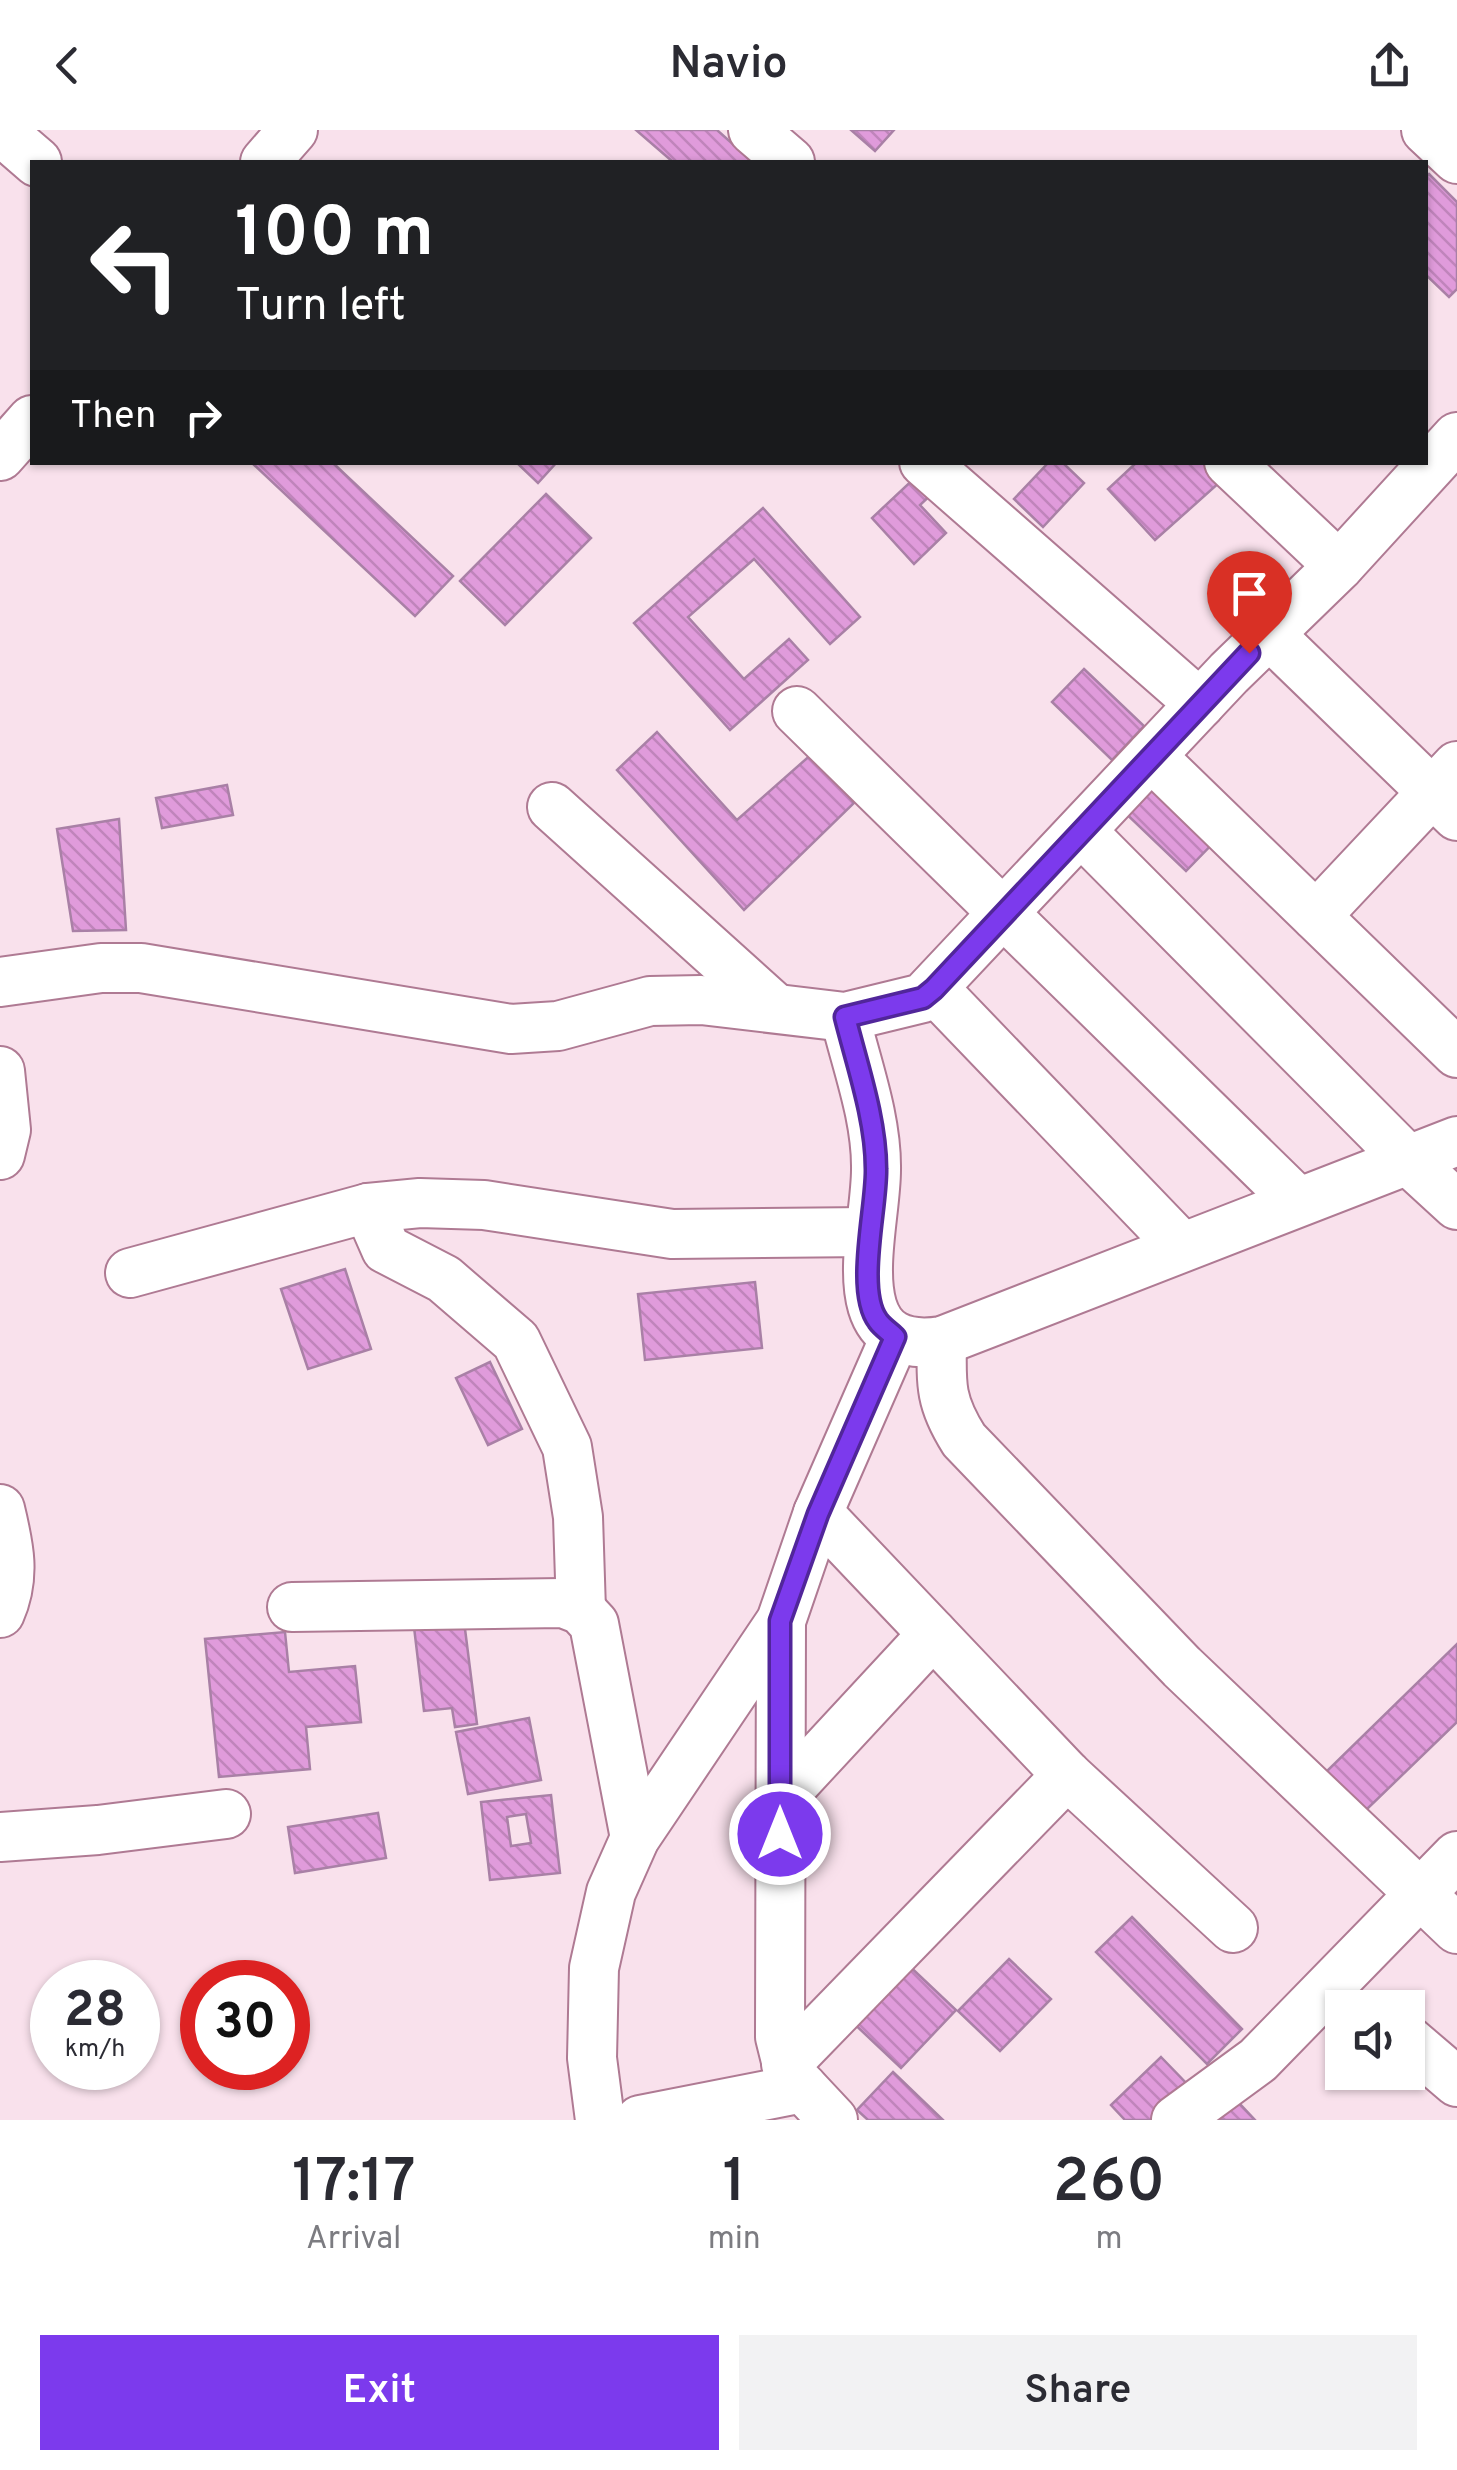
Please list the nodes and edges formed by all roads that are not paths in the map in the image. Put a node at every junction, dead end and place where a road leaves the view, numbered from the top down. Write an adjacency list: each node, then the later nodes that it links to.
1 (0, 130): 6 (street)
2 (293, 130): 7 (street)
3 (753, 130): 8 (street)
4 (1426, 130): 5 (street)
5 (1457, 159)
6 (35, 160)
7 (267, 160)
8 (788, 160)
9 (30, 422): 11 (street)
10 (1457, 438): 14 (street)
11 (0, 456)
12 (927, 465): 16 (street)
13 (1233, 465): 14 (street)
14 (1339, 566): 15 (street)
15 (1268, 633): 16 (street); 19 (street)
16 (1200, 704): 18 (street)
17 (796, 711): 22 (street)
18 (1152, 756): 21 (street); 23 (street)
19 (1449, 792): 23 (street)
20 (552, 806): 26 (street)
21 (1081, 830): 22 (street); 32 (street)
22 (1004, 912): 25 (street); 33 (street)
23 (1316, 916): 28 (street)
24 (0, 982): 26 (street)
25 (934, 989): 27 (street); 37 (street)
26 (774, 1008): 27 (street)
27 (845, 1017): 36 (street)
28 (1457, 1052)
29 (0, 1071): 31 (street)
30 (1457, 1141): 32 (street)
31 (0, 1156)
32 (1409, 1161): 33 (street); 34 (street)
33 (1298, 1202): 37 (street)
34 (1457, 1204)
35 (368, 1208): 36 (street); 38 (street); 44 (street)
36 (869, 1232): 39 (street)
37 (1180, 1246): 40 (street)
38 (130, 1273)
39 (895, 1337): 40 (street); 42 (street)
40 (942, 1342): 54 (street)
41 (0, 1509): 45 (street)
42 (818, 1514): 46 (street); 47 (street)
43 (292, 1608): 44 (street)
44 (582, 1610): 52 (street)
45 (0, 1613)
46 (780, 1621): 49 (street); 52 (street)
47 (933, 1634): 48 (street); 49 (street)
48 (1068, 1775): 55 (street); 59 (street)
49 (780, 1799): 59 (street)
50 (226, 1814): 51 (street)
51 (0, 1837)
52 (635, 1838): 60 (street)
53 (1457, 1856): 54 (street)
54 (1420, 1894): 56 (street); 62 (street)
55 (1232, 1928)
56 (1457, 1929)
57 (1425, 2055): 58 (street)
58 (1457, 2082)
59 (807, 2090): 61 (street)
60 (600, 2120)
61 (640, 2120)
62 (1176, 2120)

